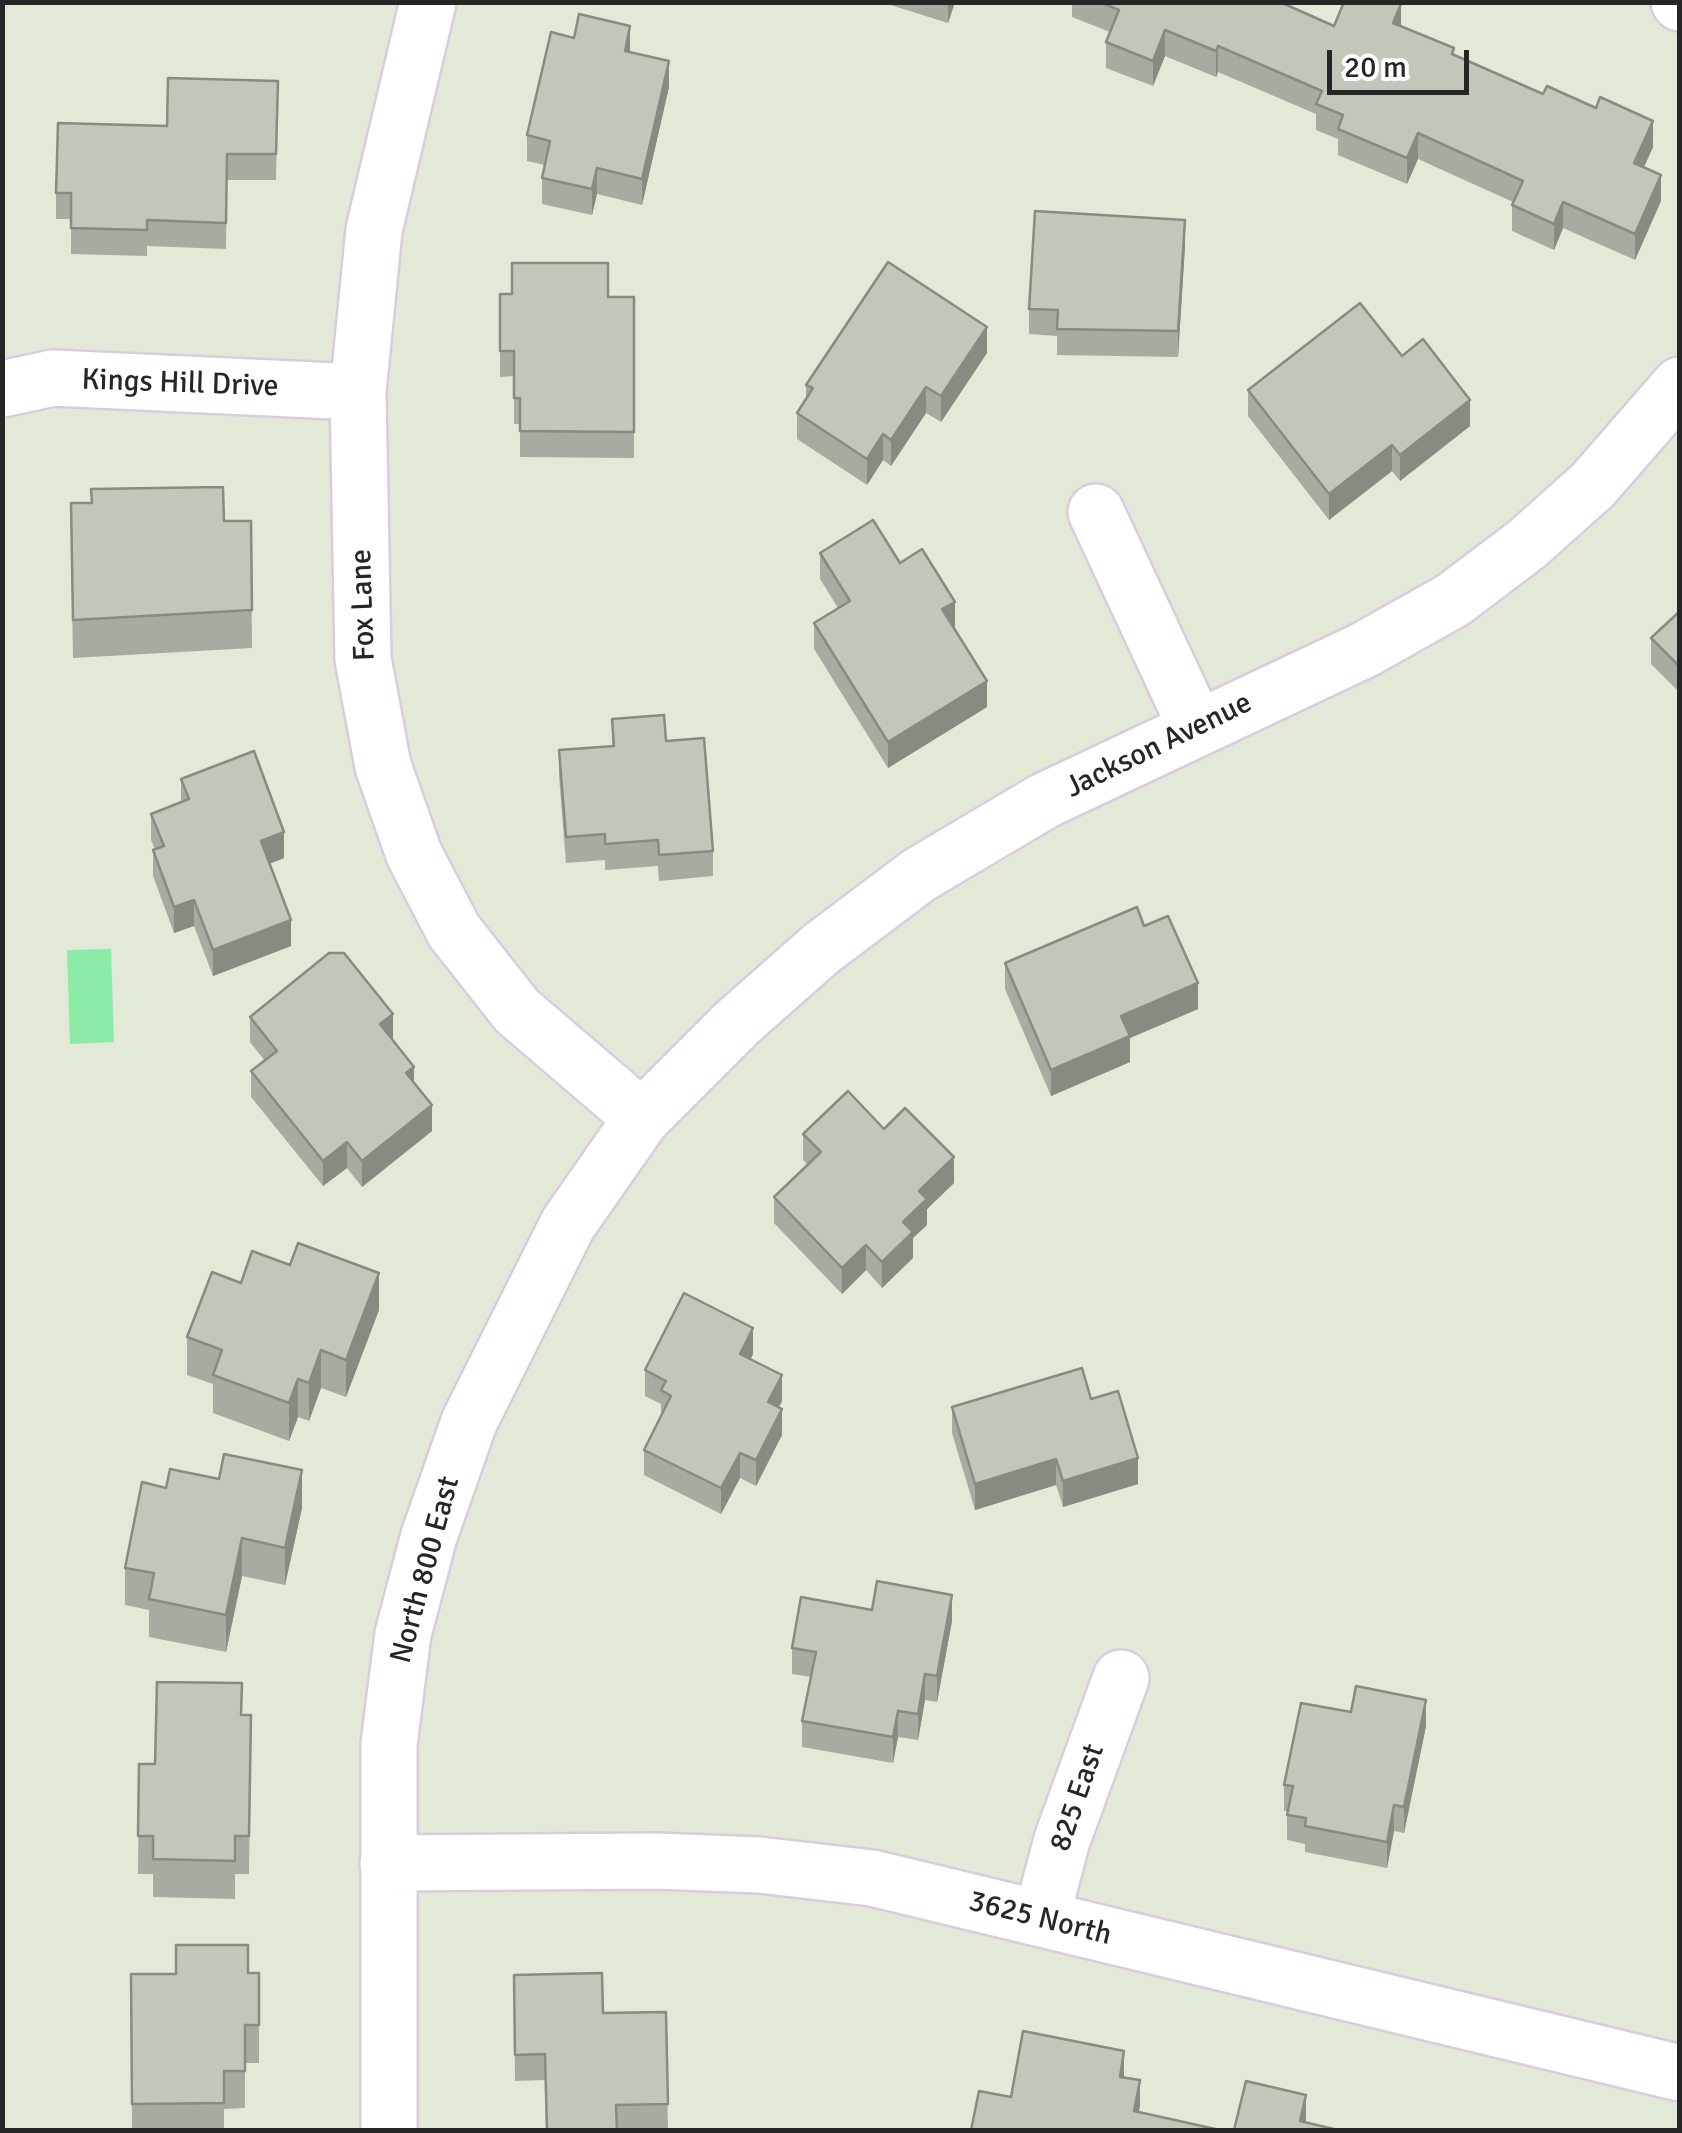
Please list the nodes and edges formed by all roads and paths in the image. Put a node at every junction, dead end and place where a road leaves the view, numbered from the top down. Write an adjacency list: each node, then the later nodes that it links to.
1 (428, 2): 4 (street, Fox Lane)
2 (1680, 385): 6 (street, Jackson Avenue)
3 (2, 389): 4 (street, Kings Hill Drive)
4 (358, 392): 7 (street, Fox Lane)
5 (1096, 512): 6 (street)
6 (1196, 727): 7 (street, Jackson Avenue)
7 (642, 1118): 9 (street, North 800 East)
8 (1121, 1678): 10 (street, 825 East)
9 (388, 1863): 10 (street, 3625 North); 12 (street, North 800 East)
10 (1041, 1920): 11 (street, 3625 North)
11 (1680, 2073)
12 (388, 2130)

